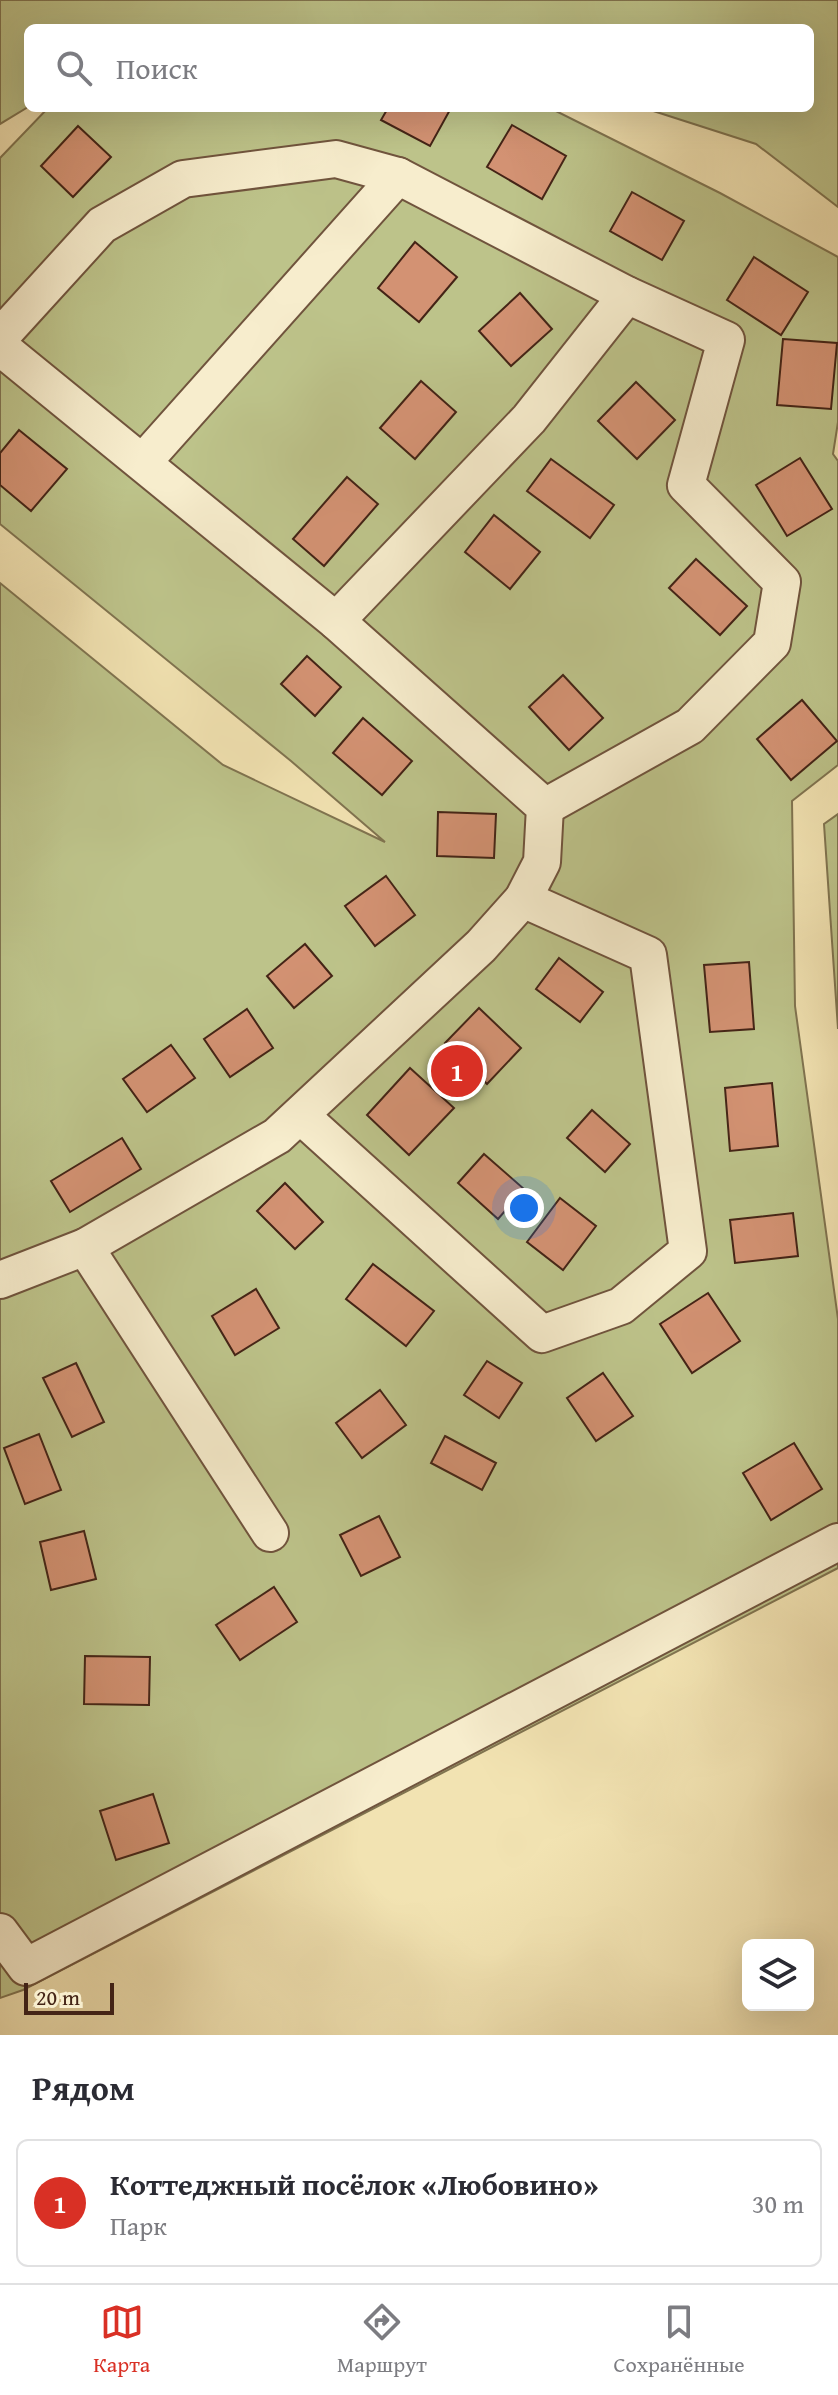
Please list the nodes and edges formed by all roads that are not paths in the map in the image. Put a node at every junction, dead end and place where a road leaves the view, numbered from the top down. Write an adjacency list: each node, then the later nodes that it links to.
1 (398, 176): 2 (street); 3 (street); 5 (street)
2 (627, 295): 6 (street); 7 (street)
3 (0, 337)
4 (0, 347): 5 (street)
5 (143, 462): 6 (street)
6 (336, 621): 7 (street)
7 (545, 807): 8 (street)
8 (523, 899): 9 (street); 9 (street)
9 (300, 1115): 10 (street)
10 (85, 1247): 11 (street); 12 (street)
11 (0, 1280)
12 (270, 1533)
13 (838, 1542): 14 (street)
14 (0, 1932)

